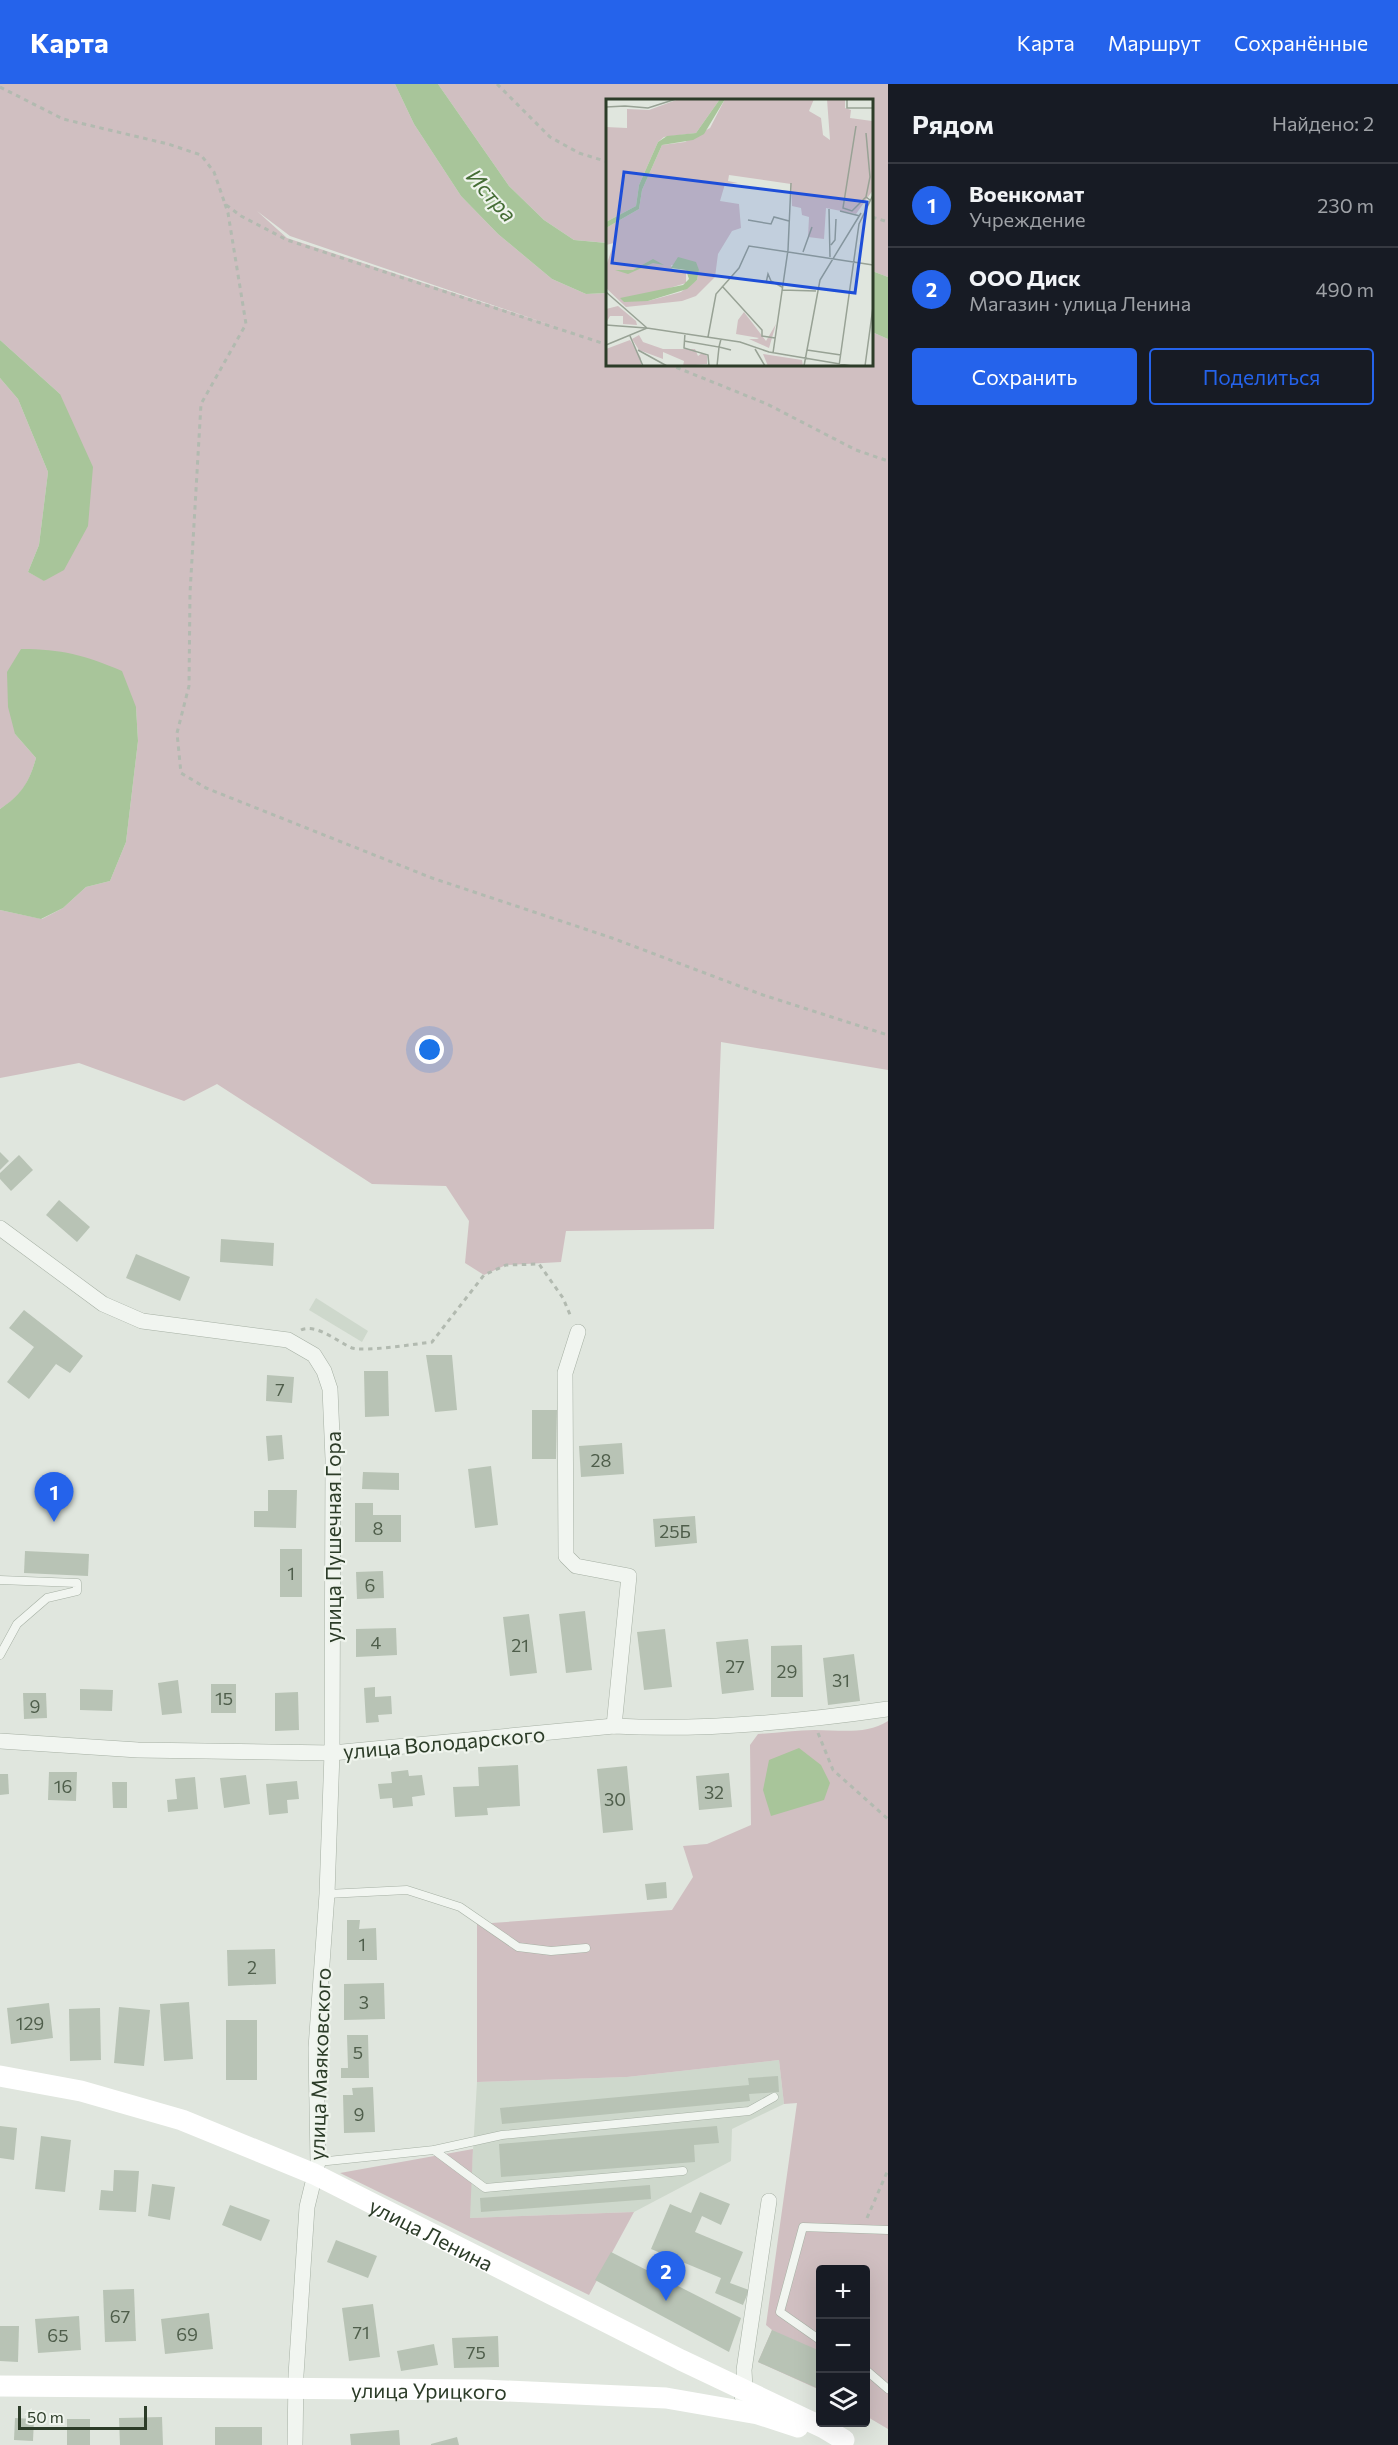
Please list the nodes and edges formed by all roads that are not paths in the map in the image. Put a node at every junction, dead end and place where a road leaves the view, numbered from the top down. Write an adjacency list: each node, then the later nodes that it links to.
1 (0, 1228): 8 (street, улица Пушечная Гора)
2 (578, 1332): 6 (street)
3 (0, 1580): 4 (lane)
4 (0, 1655)
5 (888, 1709): 6 (street, улица Володарского)
6 (614, 1726): 8 (street, улица Володарского)
7 (0, 1741): 8 (street, улица Володарского)
8 (332, 1753): 9 (street, улица Маяковского)
9 (327, 1894): 10 (lane); 14 (street, улица Маяковского)
10 (586, 1948)
11 (0, 2076): 14 (street, улица Ленина)
12 (774, 2097): 13 (lane)
13 (434, 2150): 14 (lane); 15 (lane)
14 (316, 2168): 19 (street, улица Ленина); 22 (street, улица Маяковского)
15 (683, 2171)
16 (769, 2201): 23 (street)
17 (888, 2230): 18 (lane)
18 (816, 2337)
19 (692, 2365): 23 (street, улица Ленина); 25 (street)
20 (869, 2373): 24 (lane)
21 (0, 2386): 22 (street, улица Урицкого)
22 (296, 2388): 25 (street, улица Урицкого); 28 (street, улица Маяковского)
23 (745, 2389): 26 (street); 27 (street, улица Ленина)
24 (888, 2389)
25 (666, 2398): 26 (street, улица Урицкого)
26 (738, 2411): 27 (street, улица Урицкого)
27 (847, 2443)
28 (295, 2445)

